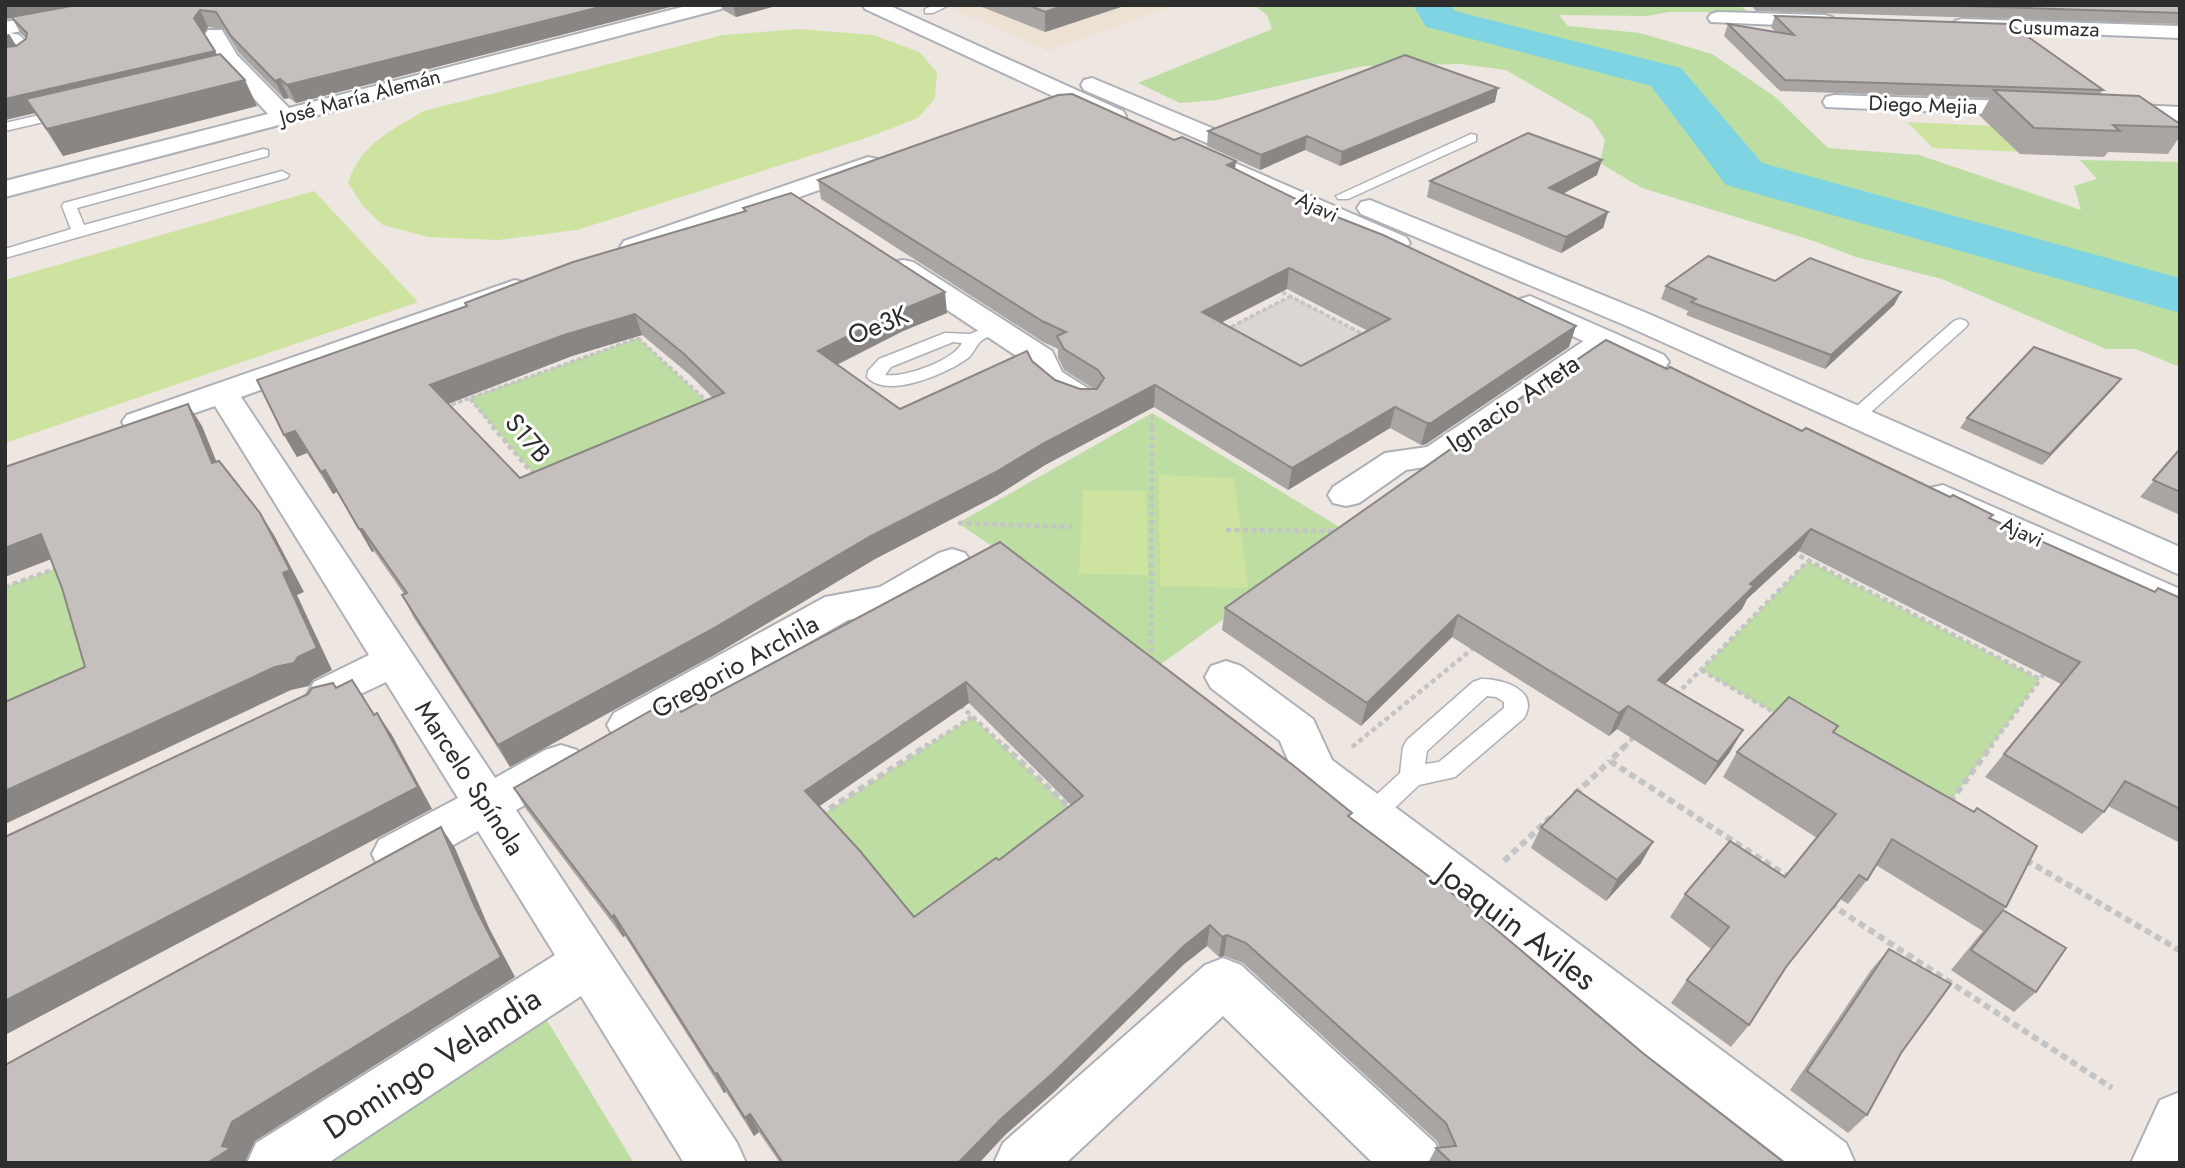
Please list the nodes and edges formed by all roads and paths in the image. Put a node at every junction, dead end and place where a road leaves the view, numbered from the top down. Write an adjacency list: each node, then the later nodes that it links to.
1 (135, 5): 8 (street)
2 (714, 5): 21 (street, José María Alemán)
3 (872, 5): 14 (street, Ajavi)
4 (930, 7): 13 (street, Ajavi)
5 (1718, 18): 6 (street)
6 (1844, 22)
7 (1942, 25): 9 (street, Cusumaza)
8 (5, 28)
9 (2180, 32)
10 (215, 34): 21 (street)
11 (5, 35): 12 (lane)
12 (5, 60)
13 (1091, 84): 14 (street); 29 (street, Ajavi)
14 (1066, 93): 16 (street); 44 (street, Ajavi)
15 (1834, 102): 18 (street, Diego Mejia)
16 (1026, 108)
17 (81, 109): 22 (lane)
18 (2055, 109)
19 (2097, 111): 20 (street)
20 (2180, 114)
21 (284, 117): 27 (street, José María Alemán)
22 (5, 127)
23 (1471, 138): 29 (lane)
24 (263, 153): 31 (lane)
25 (887, 157): 28 (street)
26 (282, 175): 31 (lane)
27 (5, 189)
28 (786, 192): 30 (street); 32 (street)
29 (1343, 196): 52 (street, Ajavi)
30 (821, 215)
31 (79, 231): 34 (lane)
32 (616, 253)
33 (879, 253): 40 (street)
34 (5, 254)
35 (537, 281): 46 (street)
36 (1265, 284): 37 (path)
37 (1290, 296): 41 (path); 43 (path)
38 (1960, 324): 52 (lane)
39 (630, 330): 42 (path)
40 (984, 333): 40 (lane); 48 (street)
41 (1217, 334)
42 (638, 338): 47 (path); 49 (path)
43 (1372, 339)
44 (1605, 340): 45 (street, Ajavi); 56 (street, Ignacio Arteta)
45 (1681, 375)
46 (223, 393): 53 (street); 70 (street, Marcelo Spínola)
47 (469, 398): 50 (path); 54 (path, S17B)
48 (1086, 401)
49 (713, 407)
50 (444, 408)
51 (1152, 413): 73 (path)
52 (1855, 417): 64 (street, Ajavi)
53 (108, 433)
54 (538, 480)
55 (1922, 486): 68 (street, Ajavi)
56 (1346, 495)
57 (1072, 527): 60 (path)
58 (1226, 530): 59 (path)
59 (1346, 531)
60 (955, 542): 87 (street, Gregorio Archila)
61 (1786, 549): 63 (path)
62 (54, 556): 65 (path)
63 (1808, 561): 72 (path); 75 (path)
64 (2180, 562)
65 (57, 568): 66 (path); 67 (path)
66 (61, 581)
67 (5, 587)
68 (2180, 605)
69 (1479, 643): 82 (path)
70 (394, 660): 78 (street); 87 (street, Marcelo Spínola)
71 (2047, 668): 75 (path)
72 (1701, 670): 76 (path); 80 (path)
73 (1151, 671)
74 (1226, 677): 91 (street, Joaquin Aviles)
75 (2040, 679): 89 (path)
76 (1674, 697)
77 (954, 698): 79 (path)
78 (310, 702)
79 (972, 717): 88 (path); 90 (path)
80 (1782, 717)
81 (1638, 733): 83 (path)
82 (1345, 752)
83 (1610, 761): 85 (path); 99 (path)
84 (1412, 777): 91 (lane)
85 (1572, 797)
86 (1084, 803): 88 (path)
87 (486, 805): 98 (street, Gregorio Archila); 102 (street, Marcelo Spínola)
88 (1073, 811): 93 (path)
89 (1943, 812)
90 (823, 814): 94 (path); 95 (path)
91 (1372, 814): 108 (street, Joaquin Aviles)
92 (1553, 815): 97 (path)
93 (1062, 819)
94 (811, 821)
95 (831, 824)
96 (2014, 853): 101 (path)
97 (1496, 869)
98 (366, 870)
99 (1797, 883)
100 (1820, 898): 103 (path)
101 (2179, 950)
102 (588, 963): 104 (street, Domingo Velandia); 105 (street, Marcelo Spínola)
103 (2112, 1088)
104 (276, 1163)
105 (717, 1163)
106 (1023, 1163): 107 (street)
107 (1415, 1163)
108 (1826, 1163)

